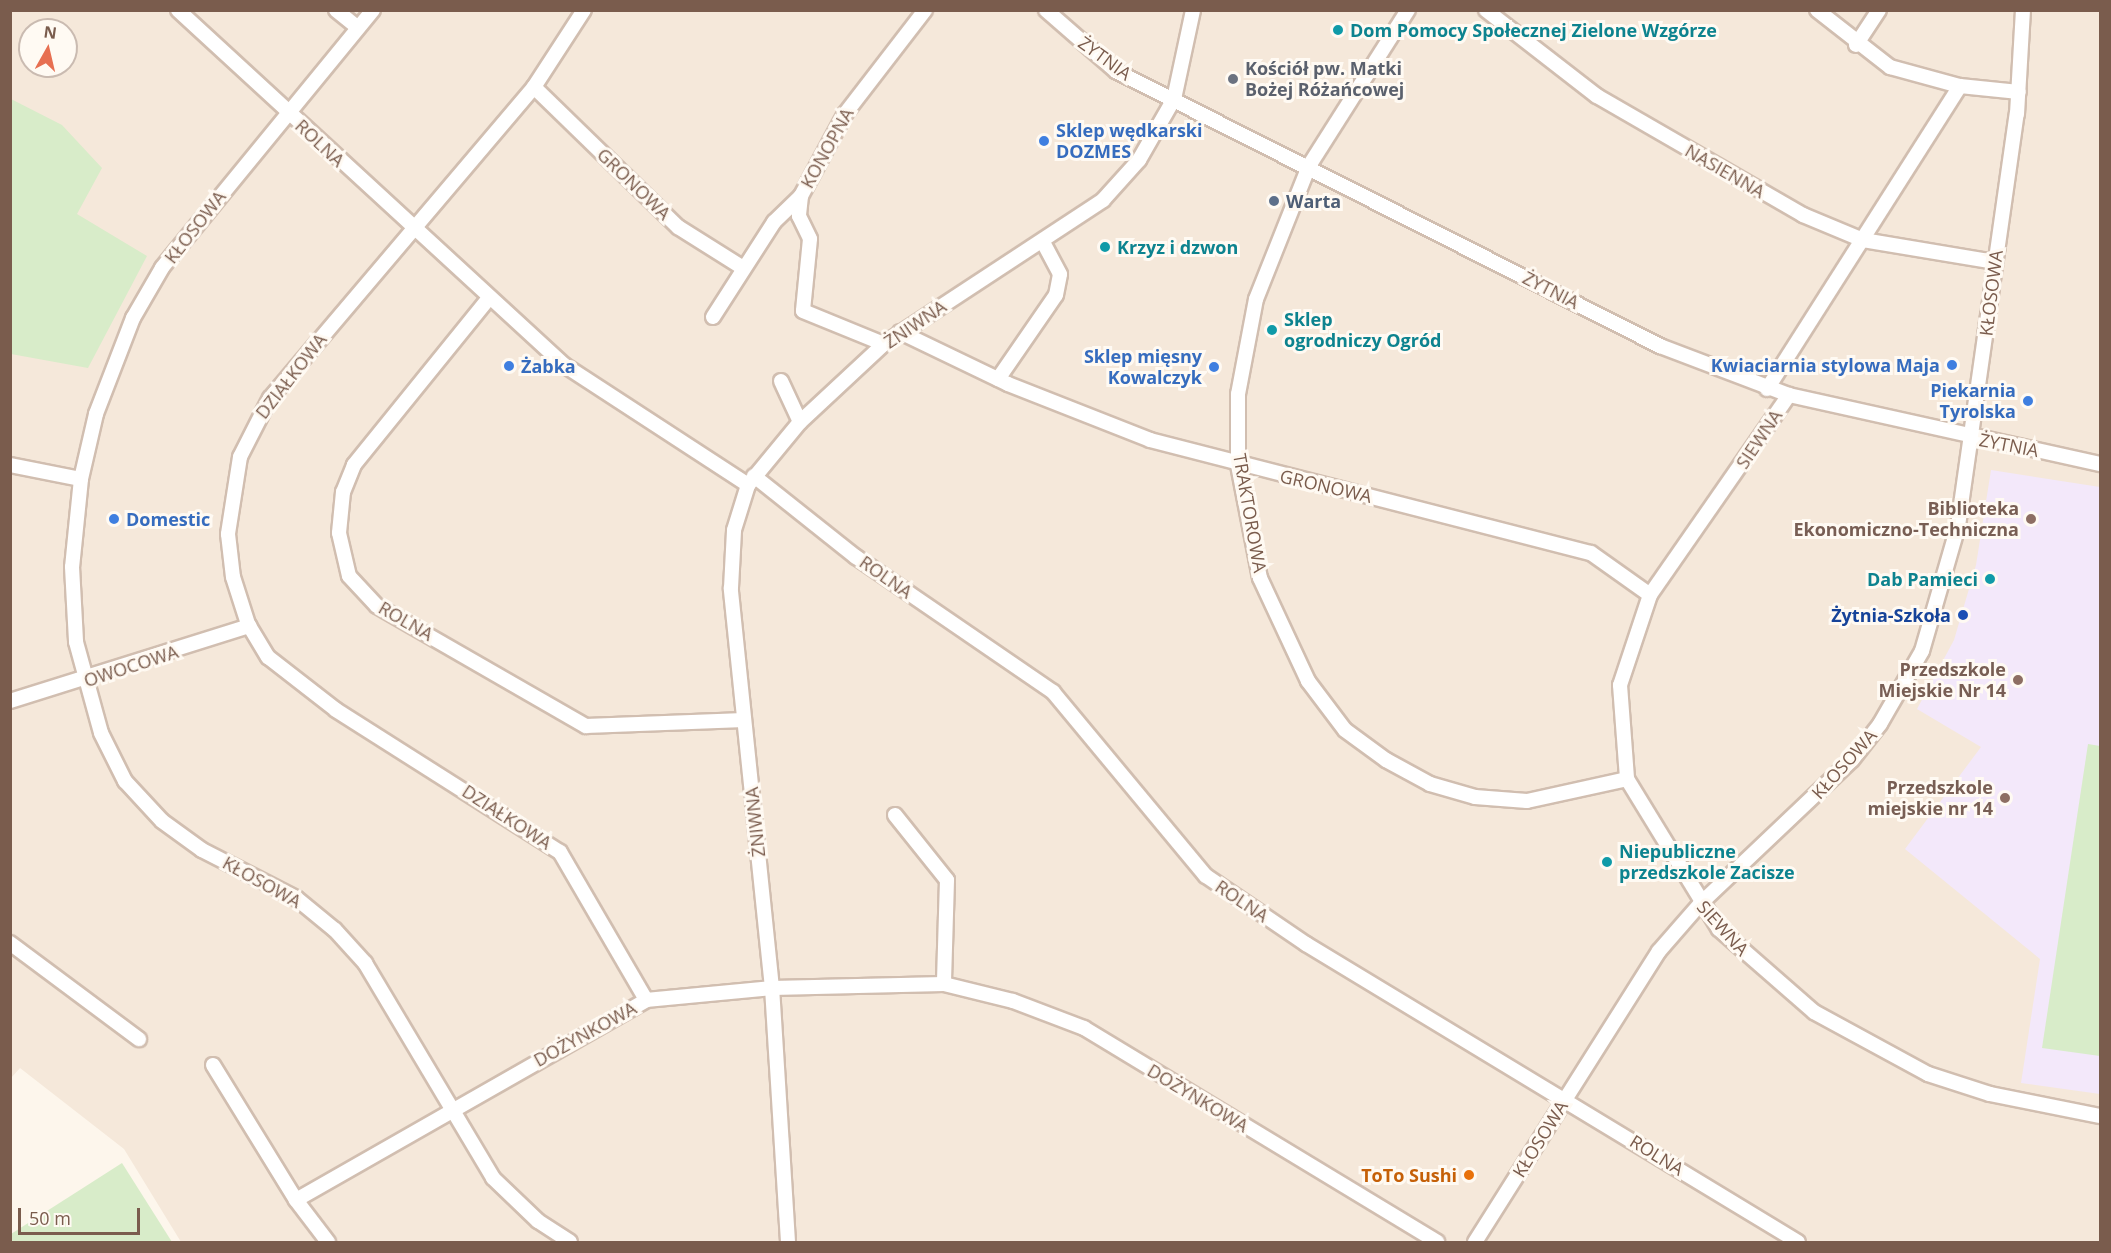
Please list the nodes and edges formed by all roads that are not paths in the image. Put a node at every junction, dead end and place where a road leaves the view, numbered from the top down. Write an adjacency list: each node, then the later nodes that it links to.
1 (178, 10): 19 (street, ROLNA)
2 (336, 10): 13 (street)
3 (373, 10): 13 (street, KŁOSOWA)
4 (584, 10): 16 (street, DZIAŁKOWA)
5 (926, 10): 21 (street, KONOPNA)
6 (1046, 10): 18 (street, ŻYTNIA)
7 (1193, 10): 18 (street, ŻNIWNA)
8 (1408, 10): 20 (street, TRAKTOROWA)
9 (1486, 10): 23 (street, NASIENNA)
10 (1817, 10): 14 (street)
11 (1880, 10): 14 (street)
12 (2023, 10): 17 (street, KŁOSOWA)
13 (358, 28): 19 (street, KŁOSOWA)
14 (1856, 45): 15 (street)
15 (1960, 86): 17 (street); 23 (street, SIEWNA)
16 (534, 87): 22 (street, DZIAŁKOWA); 26 (street, GRONOWA)
17 (2019, 92): 25 (street, KŁOSOWA)
18 (1174, 99): 20 (street, ŻYTNIA); 24 (street, ŻNIWNA)
19 (286, 111): 22 (street, ROLNA); 40 (street, KŁOSOWA)
20 (1309, 166): 33 (street, ŻYTNIA); 39 (street, TRAKTOROWA)
21 (801, 196): 26 (street, KONOPNA); 30 (street)
22 (411, 229): 27 (street, ROLNA); 43 (street, DZIAŁKOWA)
23 (1863, 240): 25 (street, NASIENNA); 33 (street, SIEWNA)
24 (1043, 242): 29 (street, ŻNIWNA); 31 (street)
25 (1994, 262): 36 (street, KŁOSOWA)
26 (743, 268): 28 (street, KONOPNA)
27 (489, 298): 41 (street, ROLNA); 46 (street, ROLNA)
28 (713, 317)
29 (900, 332): 30 (street, ŻNIWNA); 31 (street, GRONOWA)
30 (884, 344): 35 (street, ŻNIWNA)
31 (998, 379): 39 (street, GRONOWA)
32 (781, 381): 35 (street)
33 (1767, 388): 34 (street, ŻYTNIA)
34 (1789, 394): 36 (street, ŻYTNIA); 42 (street, SIEWNA)
35 (800, 422): 41 (street, ŻNIWNA)
36 (1970, 438): 37 (street, ŻYTNIA); 49 (street, KŁOSOWA)
37 (2100, 464)
38 (10, 465): 40 (street)
39 (1238, 465): 42 (street, GRONOWA); 47 (street, TRAKTOROWA)
40 (81, 479): 44 (street, KŁOSOWA)
41 (751, 481): 46 (street, ŻNIWNA); 56 (street, ROLNA)
42 (1650, 595): 47 (street, SIEWNA)
43 (250, 626): 44 (street, OWOCOWA); 53 (street, DZIAŁKOWA)
44 (84, 682): 45 (street, OWOCOWA); 57 (street, KŁOSOWA)
45 (10, 701)
46 (744, 720): 52 (street, ŻNIWNA)
47 (1627, 779): 49 (street, SIEWNA)
48 (895, 815): 51 (street)
49 (1700, 904): 56 (street, KŁOSOWA); 58 (street, SIEWNA)
50 (10, 944): 54 (street)
51 (945, 984): 52 (street, DOŻYNKOWA); 63 (street, DOŻYNKOWA)
52 (772, 988): 53 (street, DOŻYNKOWA); 62 (street, ŻNIWNA)
53 (646, 1000): 57 (street, DOŻYNKOWA)
54 (139, 1039)
55 (213, 1065): 59 (street)
56 (1566, 1098): 64 (street, KŁOSOWA); 65 (street, ROLNA)
57 (449, 1109): 59 (street, DOŻYNKOWA); 61 (street, KŁOSOWA)
58 (2100, 1116)
59 (296, 1200): 60 (street)
60 (328, 1242)
61 (570, 1242)
62 (788, 1242)
63 (1437, 1242)
64 (1475, 1242)
65 (1798, 1242)

